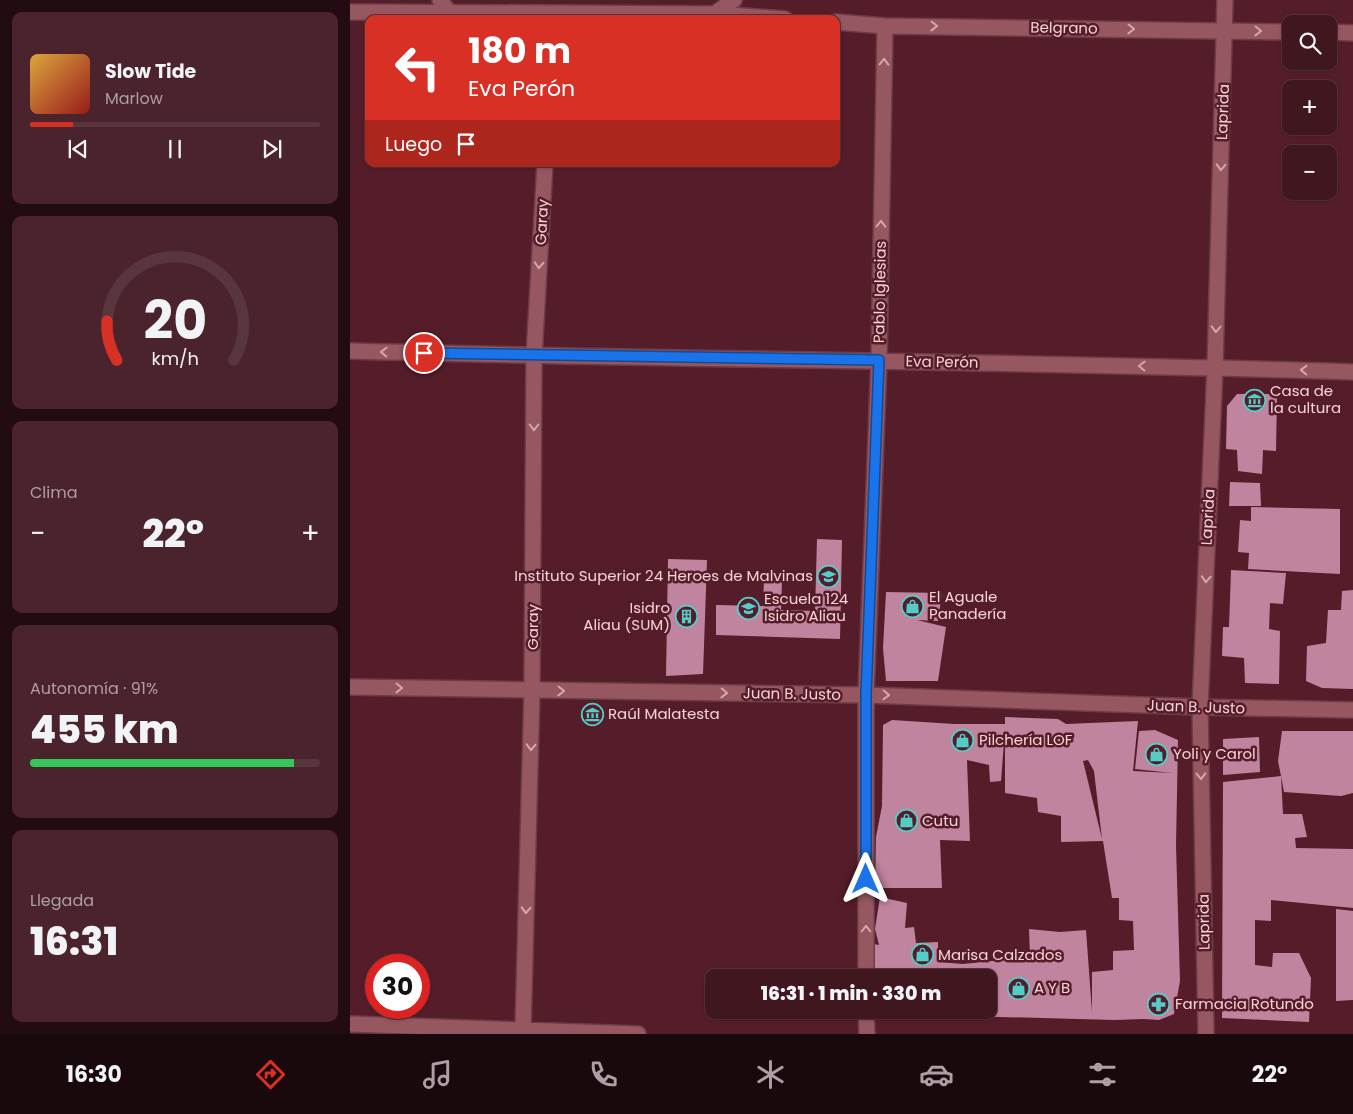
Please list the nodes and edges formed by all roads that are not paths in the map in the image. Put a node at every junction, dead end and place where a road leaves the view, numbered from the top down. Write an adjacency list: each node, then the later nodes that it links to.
1 (734, 0): 4 (street)
2 (1225, 0): 9 (street, Laprida)
3 (448, 10): 4 (street); 5 (street)
4 (712, 11): 6 (street)
5 (350, 12)
6 (748, 15)
7 (840, 22): 8 (street, Belgrano)
8 (885, 26): 9 (street, Belgrano, one-way to 9); 16 (street, Pablo Iglesias, one-way to 8)
9 (1226, 30): 10 (street, Belgrano, one-way to 10); 17 (street, Laprida, one-way to 17)
10 (1282, 32)
11 (1337, 32): 12 (street)
12 (1353, 33)
13 (545, 167): 15 (street, Garay, one-way to 15)
14 (350, 351): 15 (street, Eva Perón, one-way to 14)
15 (534, 356): 16 (street, Eva Perón); 20 (street, Garay, one-way to 20)
16 (879, 360): 17 (street, Eva Perón, one-way to 16); 21 (street, Pablo Iglesias)
17 (1215, 368): 18 (street, Eva Perón, one-way to 17); 22 (street, Laprida, one-way to 22)
18 (1353, 372)
19 (350, 687): 20 (street, Juan B. Justo, one-way to 20)
20 (532, 690): 21 (street, Juan B. Justo, one-way to 21); 27 (street, Garay, one-way to 27)
21 (866, 694): 22 (street, Juan B. Justo, one-way to 22); 24 (street, Pablo Iglesias, one-way to 21)
22 (1200, 707): 23 (street, Juan B. Justo); 31 (street, Laprida, one-way to 31)
23 (1353, 710)
24 (866, 969)
25 (866, 1019): 30 (street)
26 (350, 1024): 27 (street)
27 (523, 1032): 28 (street)
28 (597, 1033): 29 (street)
29 (638, 1034)
30 (866, 1034)
31 (1206, 1034)

